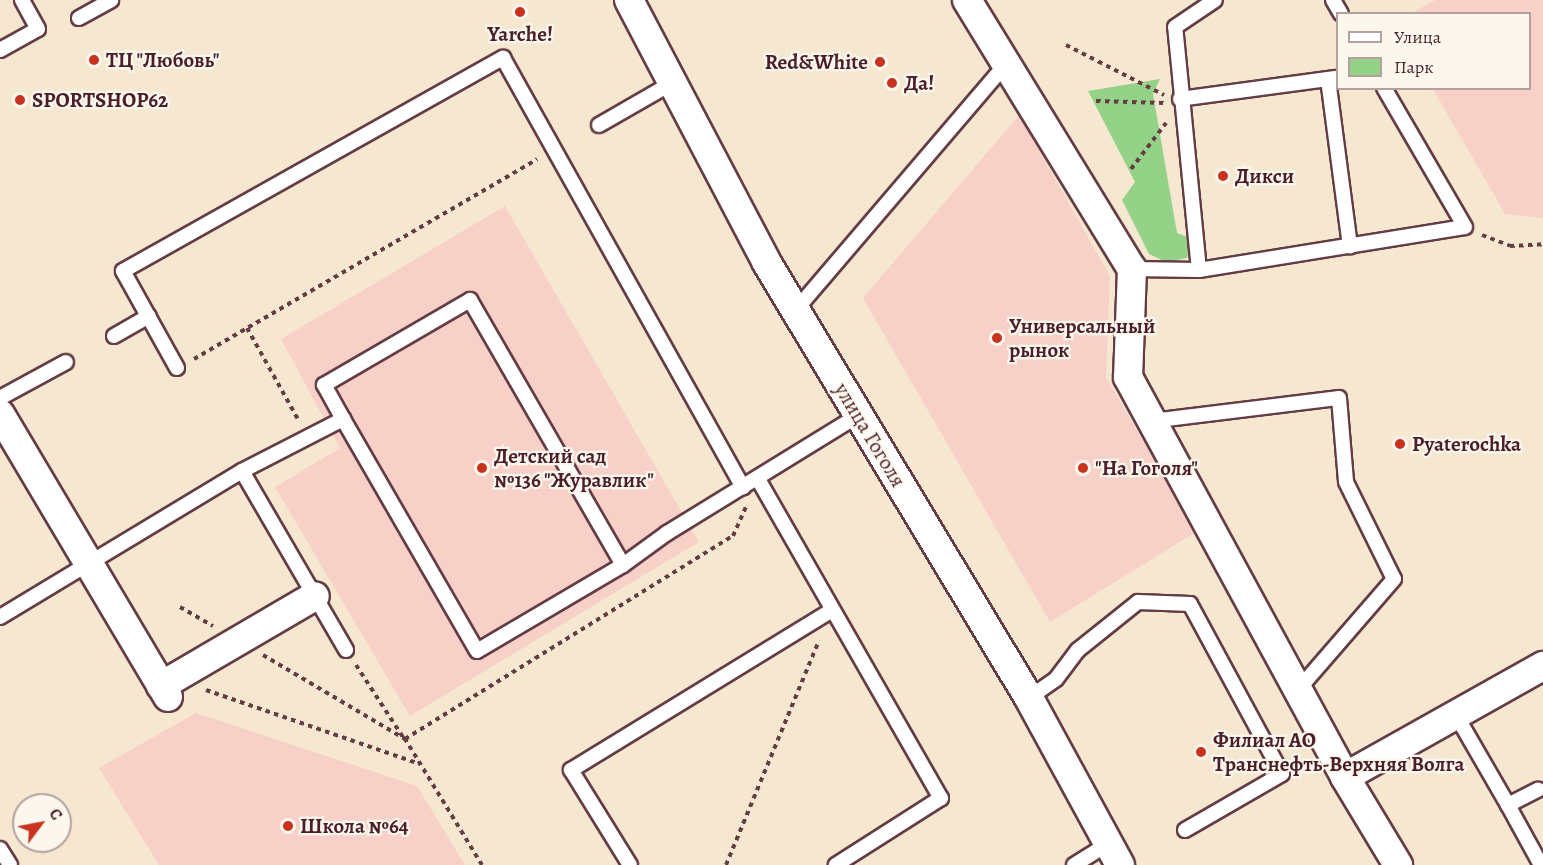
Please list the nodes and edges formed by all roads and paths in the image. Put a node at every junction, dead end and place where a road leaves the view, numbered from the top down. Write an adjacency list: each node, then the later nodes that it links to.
1 (22, 0): 8 (lane)
2 (111, 0): 6 (lane)
3 (629, 0): 11 (street, улица Гоголя)
4 (967, 0): 9 (street)
5 (1215, 0): 14 (lane)
6 (79, 18)
7 (1066, 45): 14 (path)
8 (0, 50)
9 (1006, 64): 21 (street); 23 (lane)
10 (1333, 78): 14 (lane); 20 (lane)
11 (672, 83): 15 (lane); 23 (street, улица Гоголя)
12 (1385, 90): 18 (lane)
13 (1096, 101): 14 (path)
14 (1181, 101): 17 (path); 22 (lane)
15 (599, 124)
16 (557, 148): 24 (lane); 25 (path); 37 (lane)
17 (1131, 169)
18 (1465, 227): 19 (path); 20 (lane)
19 (1543, 244)
20 (1350, 247): 22 (lane)
21 (1132, 269): 22 (lane); 33 (street)
22 (1199, 270)
23 (795, 311): 31 (street, улица Гоголя)
24 (149, 316): 26 (lane); 28 (lane)
25 (247, 328): 28 (path); 34 (path)
26 (114, 336)
27 (66, 362): 29 (lane)
28 (177, 368)
29 (0, 398)
30 (0, 414): 38 (street)
31 (857, 416): 36 (lane); 49 (street, улица Гоголя)
32 (343, 419): 34 (lane); 39 (lane); 39 (lane)
33 (1151, 421): 47 (street); 47 (lane)
34 (309, 439): 35 (lane)
35 (242, 471): 38 (lane); 40 (lane)
36 (758, 479): 37 (lane); 42 (lane); 51 (path)
37 (743, 488): 39 (lane)
38 (88, 560): 43 (lane); 48 (street)
39 (623, 565)
40 (315, 597): 44 (street); 45 (lane)
41 (180, 607): 44 (path)
42 (832, 610): 61 (lane); 62 (path); 63 (lane)
43 (0, 616)
44 (238, 641): 48 (street); 51 (path)
45 (346, 650): 51 (path)
46 (1543, 666): 50 (street)
47 (1298, 690): 53 (street)
48 (165, 692): 52 (path)
49 (1029, 698): 56 (lane); 58 (street, улица Гоголя)
50 (1456, 715): 53 (street); 55 (lane)
51 (405, 739): 52 (path)
52 (420, 765): 60 (path)
53 (1345, 777): 65 (street)
54 (1538, 790): 55 (lane)
55 (1509, 805): 66 (lane)
56 (1185, 830)
57 (0, 849): 59 (lane)
58 (1114, 854): 64 (lane)
59 (10, 865)
60 (482, 865)
61 (630, 865)
62 (726, 865)
63 (836, 865)
64 (1074, 865)
65 (1398, 865)
66 (1541, 865)

